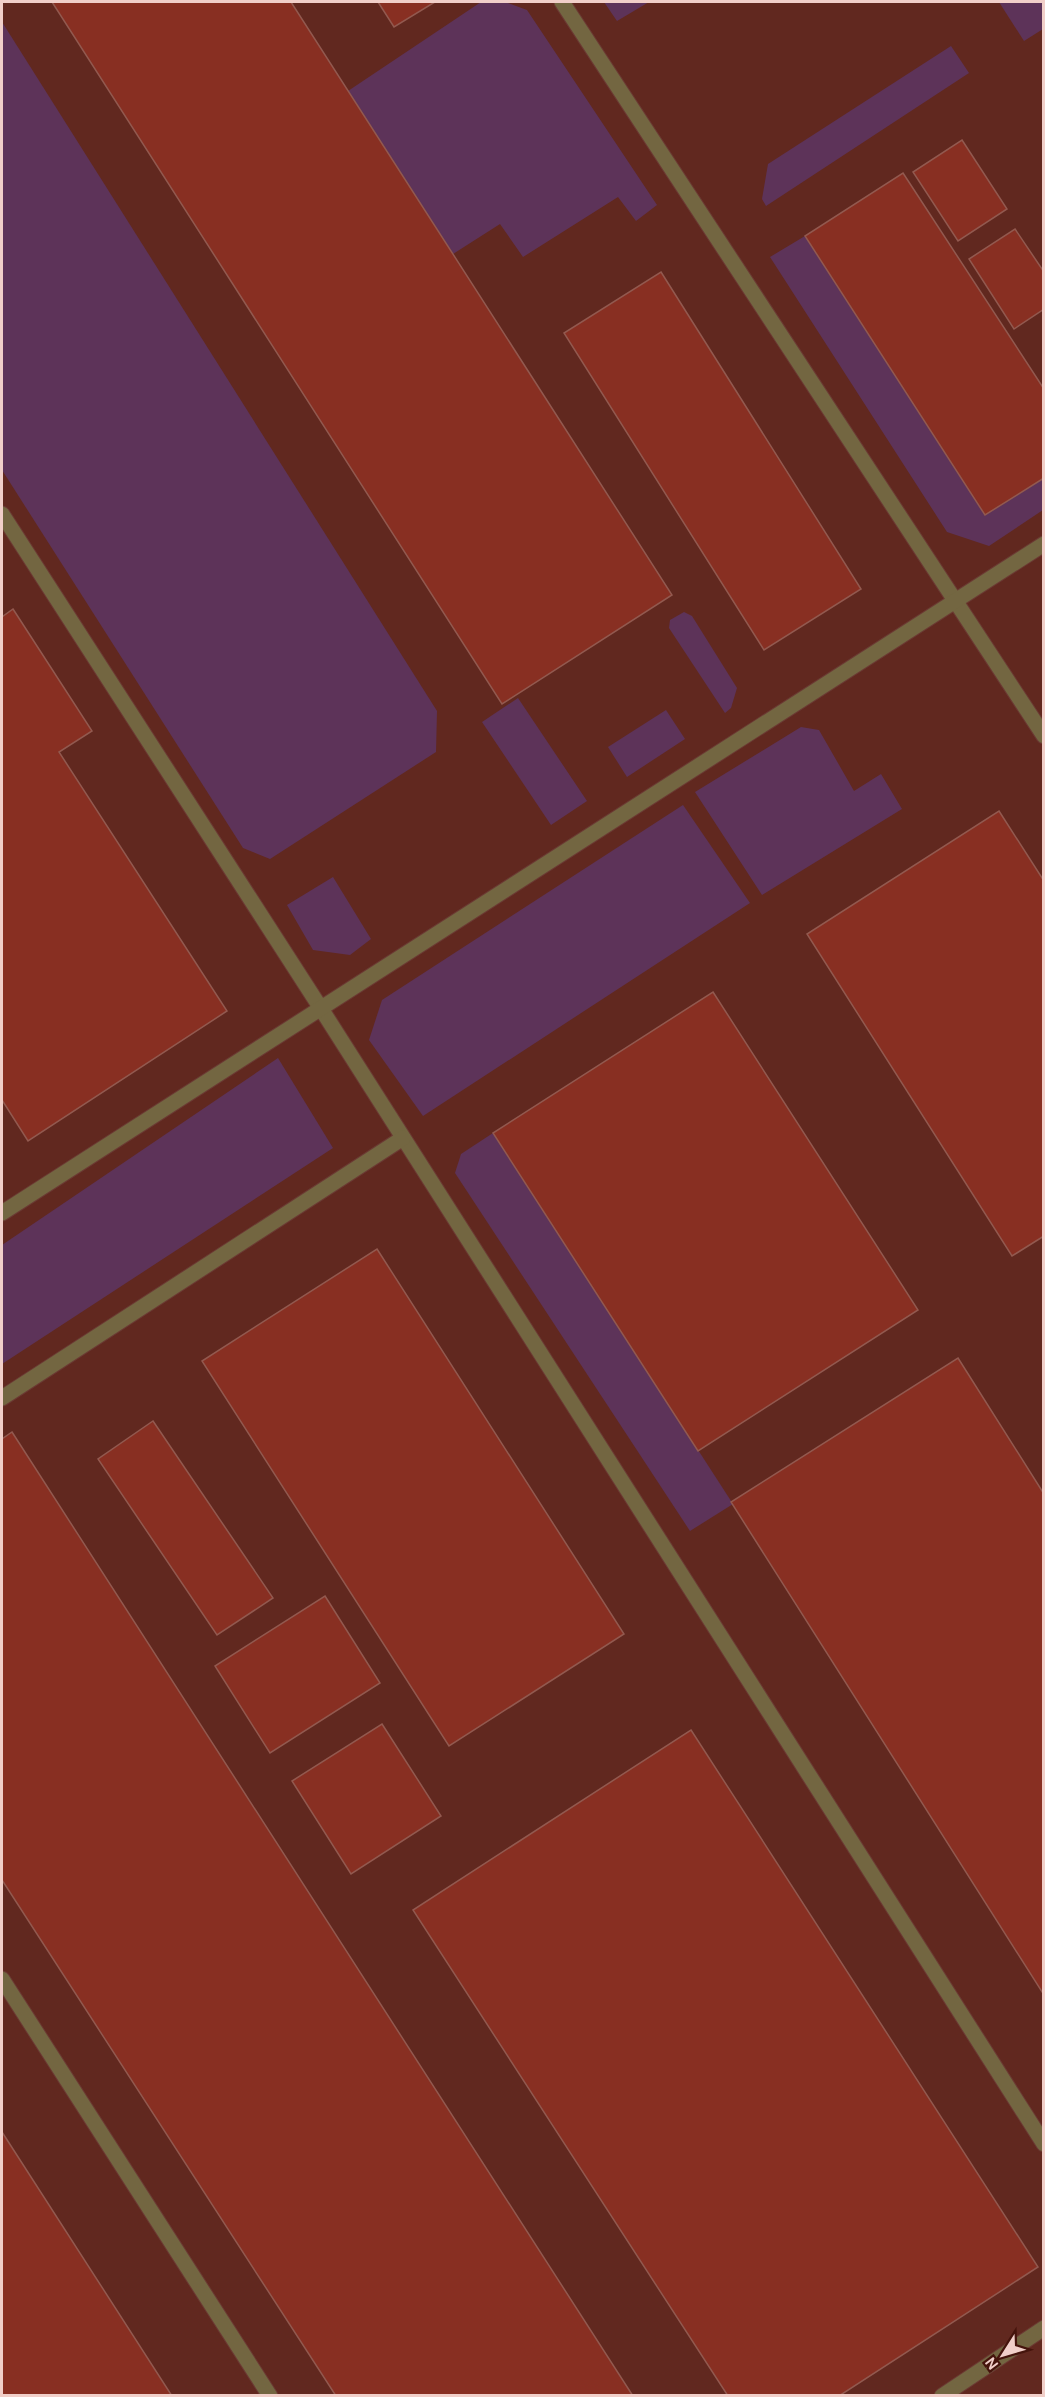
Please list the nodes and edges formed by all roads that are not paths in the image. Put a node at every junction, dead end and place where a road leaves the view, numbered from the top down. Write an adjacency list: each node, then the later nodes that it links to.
1 (562, 2): 4 (lane)
2 (2, 514): 6 (lane)
3 (1044, 544): 4 (lane)
4 (956, 600): 5 (lane); 6 (lane)
5 (1044, 736)
6 (320, 1007): 7 (lane); 8 (lane)
7 (403, 1138): 9 (lane); 11 (lane)
8 (2, 1213)
9 (2, 1398)
10 (2, 1979): 13 (lane)
11 (1044, 2144)
12 (1044, 2328): 14 (lane)
13 (270, 2396)
14 (942, 2396)

